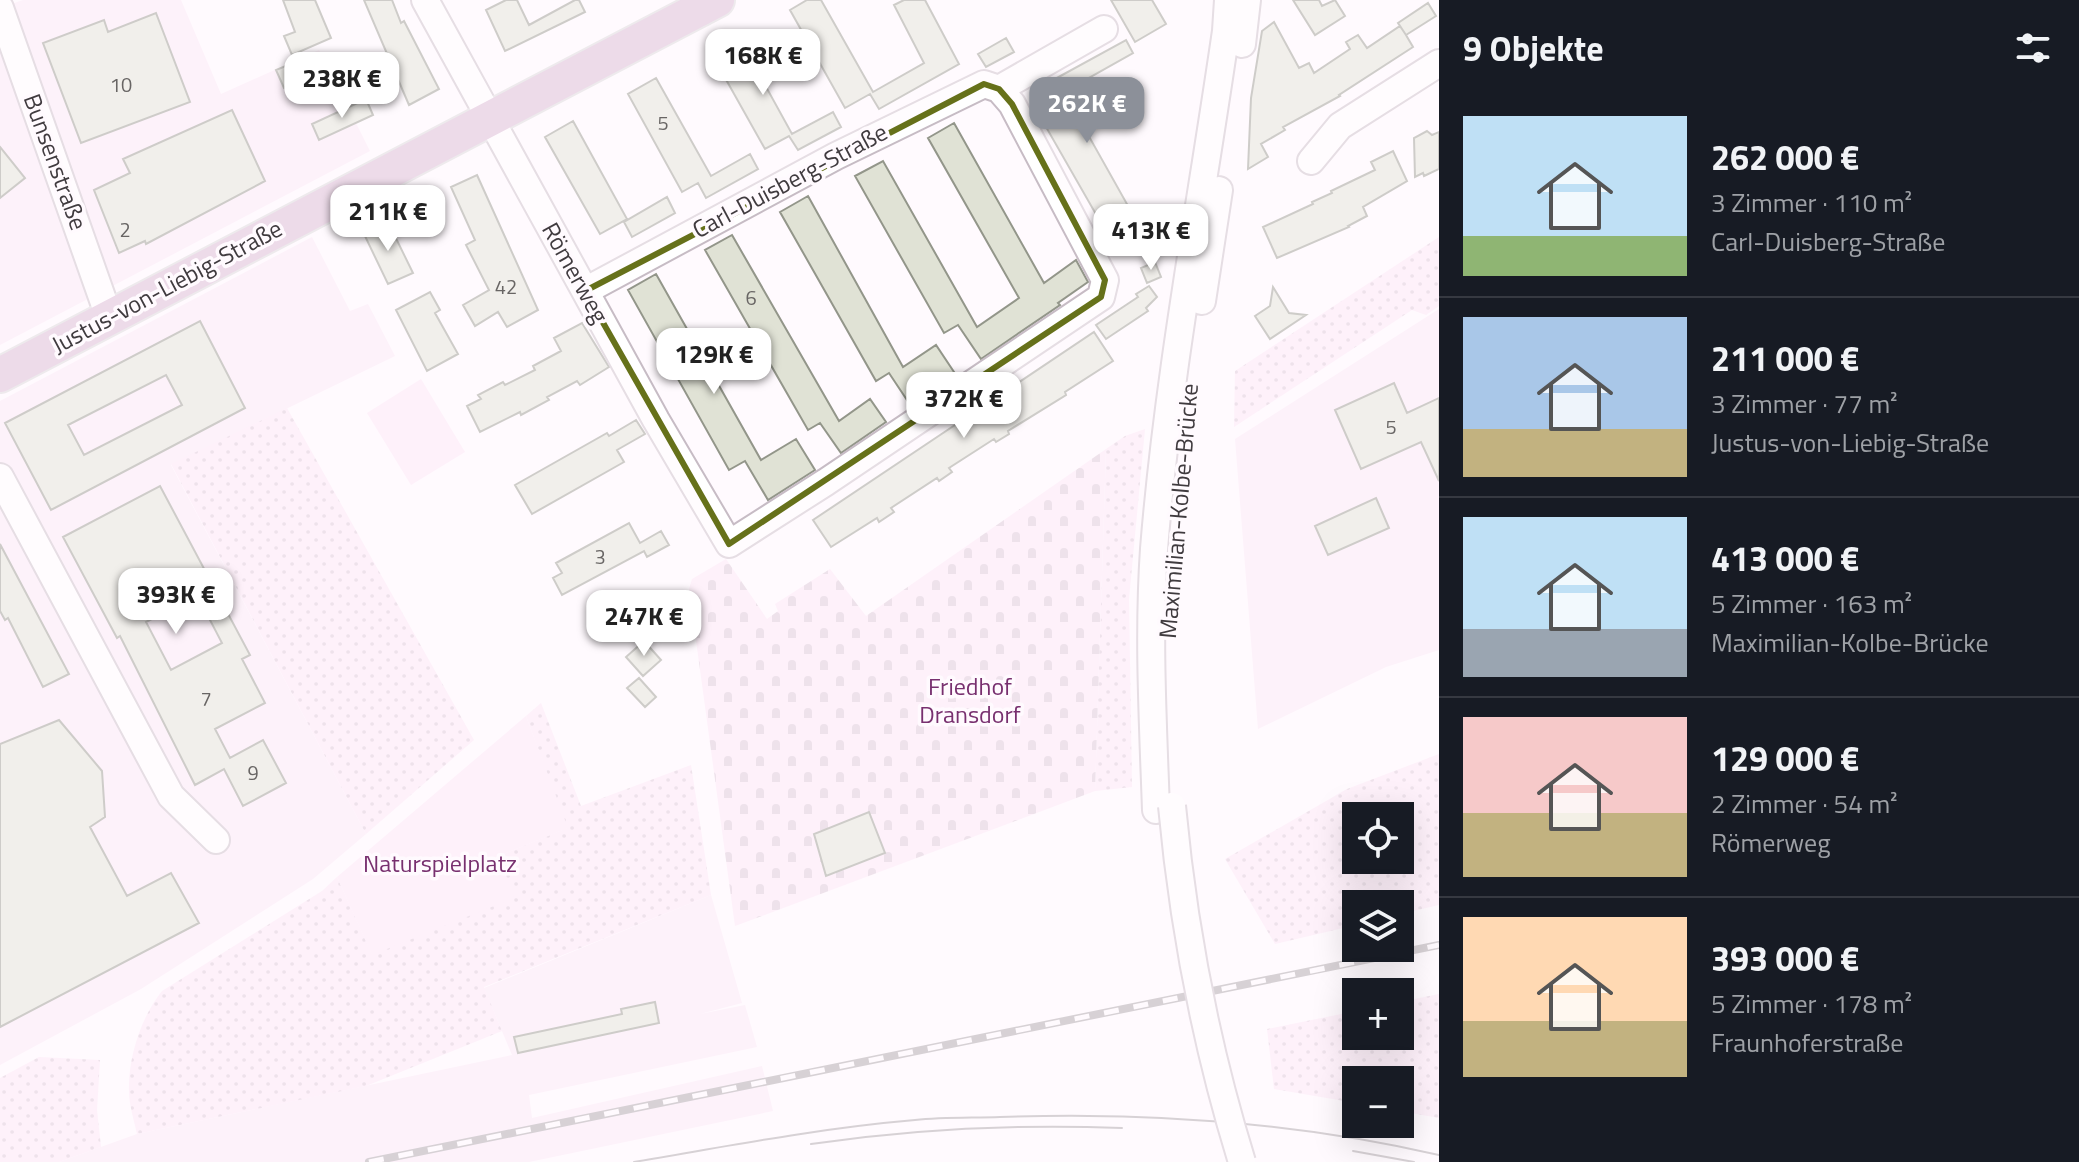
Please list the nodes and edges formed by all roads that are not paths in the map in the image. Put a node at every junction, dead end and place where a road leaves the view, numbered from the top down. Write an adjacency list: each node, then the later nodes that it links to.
1 (425, 0): 9 (street, Römerweg)
2 (717, 0): 9 (main road, Justus-von-Liebig-Straße)
3 (1228, 0): 15 (street, Maximilian-Kolbe-Brücke)
4 (1247, 0): 15 (street, Maximilian-Kolbe-Brücke)
5 (0, 8): 12 (street, Bunsenstraße)
6 (1104, 29): 8 (street, Carl-Duisberg-Straße)
7 (1439, 63): 10 (street)
8 (999, 89): 11 (street, Carl-Duisberg-Straße); 11 (street, Römerweg)
9 (488, 119): 11 (street, Römerweg); 12 (main road, Justus-von-Liebig-Straße)
10 (1311, 161)
11 (585, 291)
12 (109, 317): 13 (main road, Justus-von-Liebig-Straße)
13 (0, 375)
14 (0, 477): 16 (street)
15 (1164, 808): 17 (street, Maximilian-Kolbe-Brücke); 18 (street, Maximilian-Kolbe-Brücke, bridge)
16 (216, 840)
17 (1225, 1162)
18 (1242, 1162)

